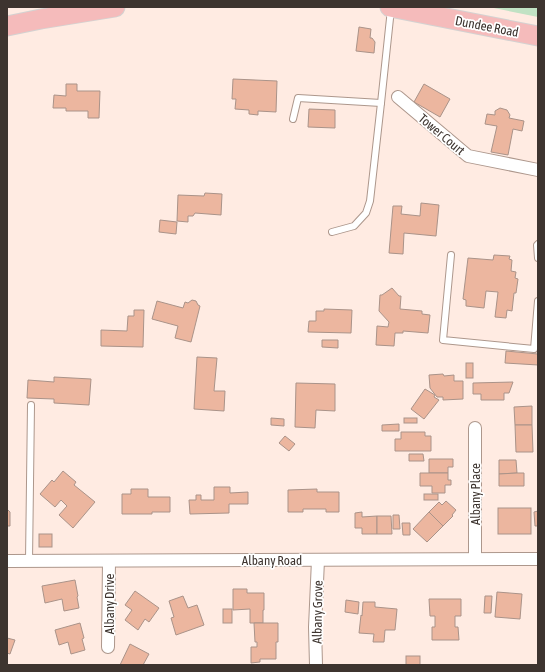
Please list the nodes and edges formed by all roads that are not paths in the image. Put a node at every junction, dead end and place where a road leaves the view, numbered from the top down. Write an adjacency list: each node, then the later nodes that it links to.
1 (115, 7): 3 (main road)
2 (390, 7): 4 (main road, Dundee Road); 6 (lane)
3 (7, 26)
4 (538, 36)
5 (398, 98): 8 (street, Tower Court)
6 (381, 103): 7 (lane); 9 (lane)
7 (293, 119)
8 (538, 170)
9 (332, 232)
10 (538, 244): 12 (lane)
11 (451, 255): 13 (lane)
12 (538, 258)
13 (538, 301)
14 (31, 405): 20 (lane)
15 (474, 428): 16 (street, Albany Place)
16 (475, 559): 17 (street, Albany Road); 18 (street, Albany Road)
17 (538, 559)
18 (318, 560): 21 (street, Albany Road); 23 (street, Albany Grove)
19 (7, 561): 20 (street, Albany Road)
20 (29, 561): 21 (street, Albany Road)
21 (109, 561): 22 (street, Albany Drive)
22 (108, 647)
23 (316, 665)

